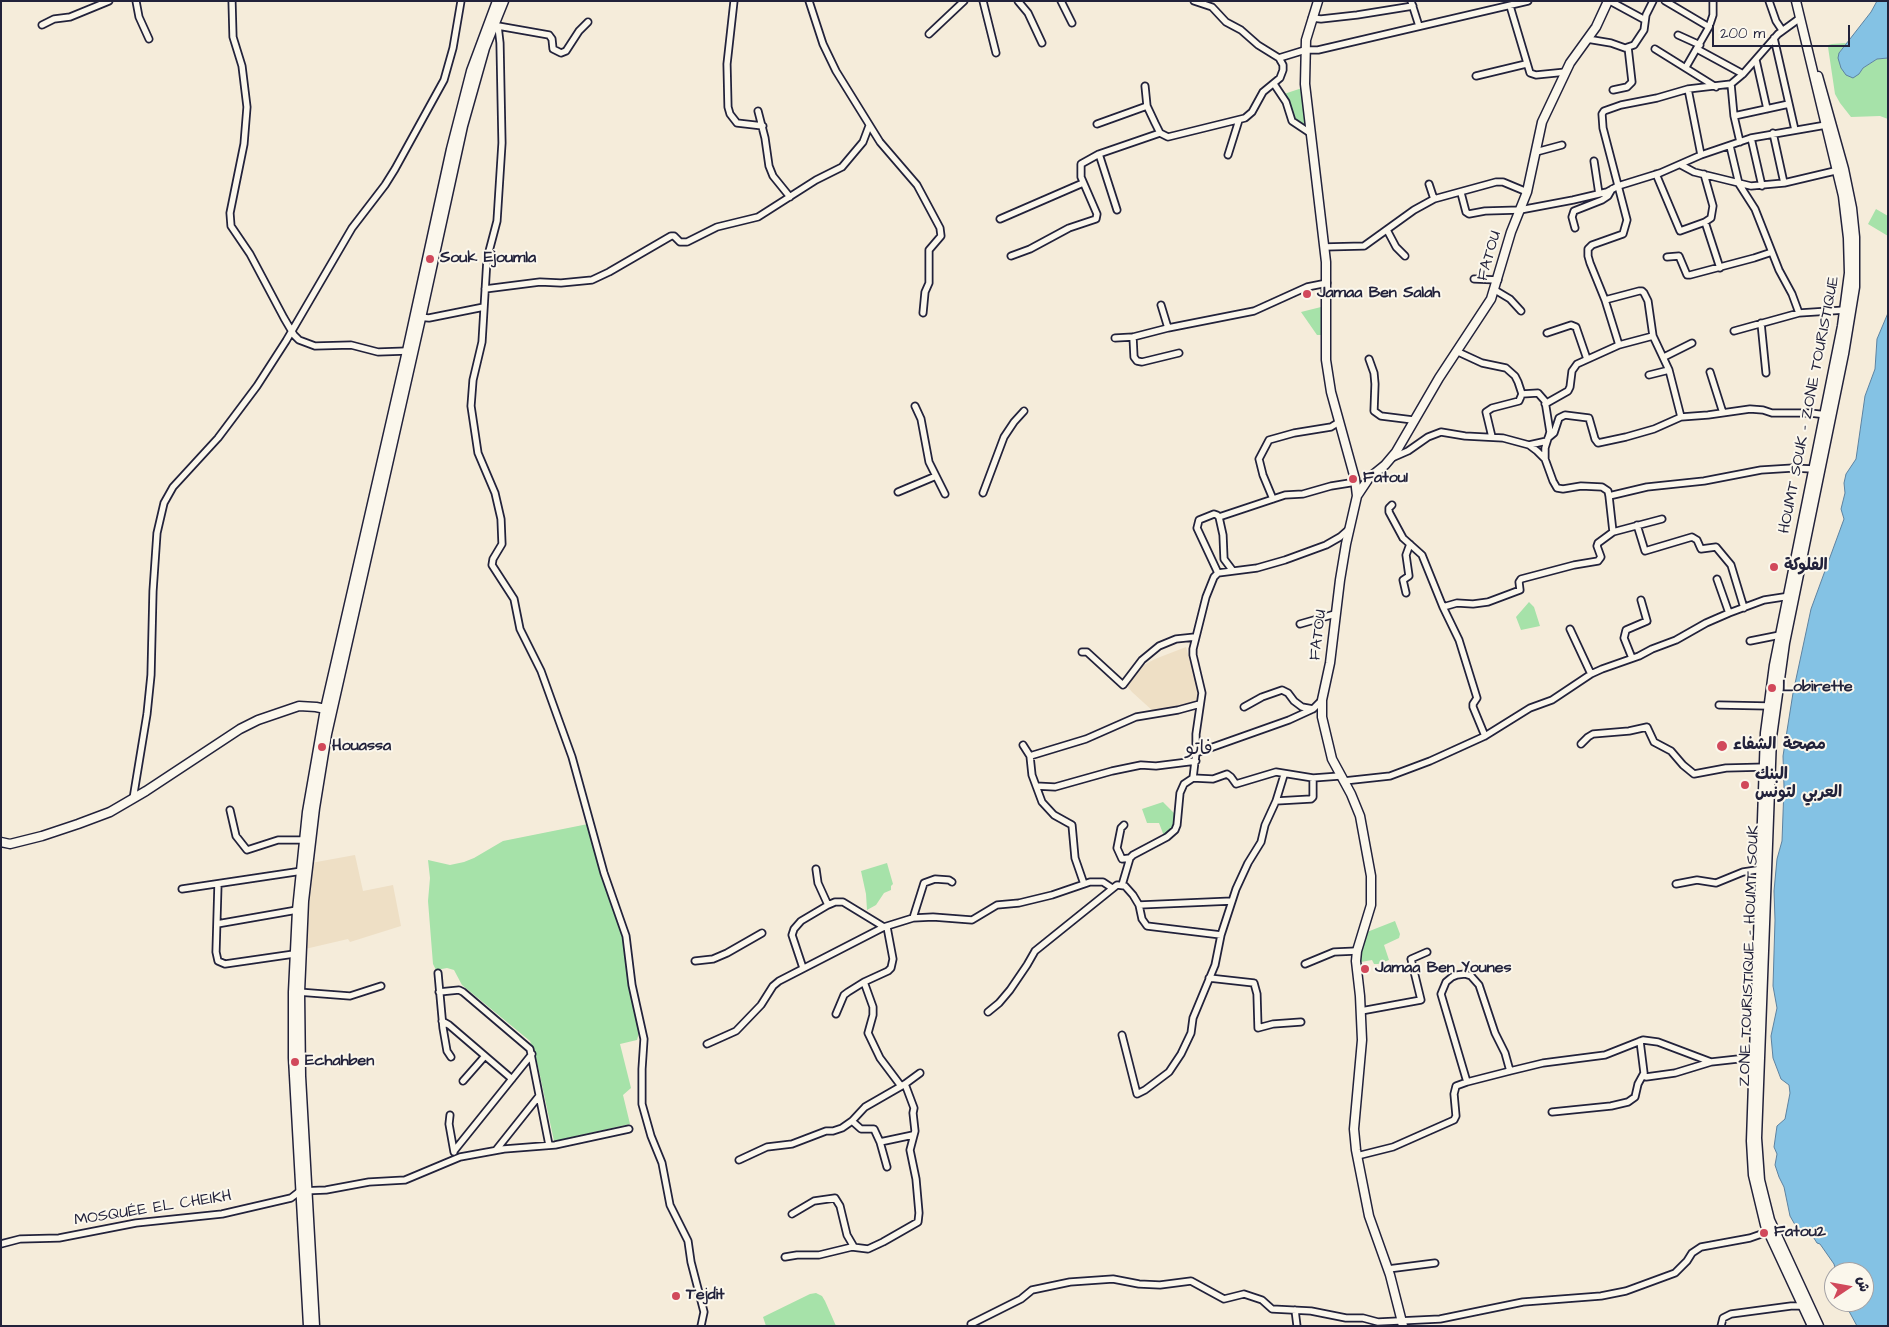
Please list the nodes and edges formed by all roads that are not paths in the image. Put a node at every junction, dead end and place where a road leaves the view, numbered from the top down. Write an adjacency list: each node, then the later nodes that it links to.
1 (109, 1): 31 (street)
2 (136, 1): 38 (street)
3 (232, 1): 127 (street)
4 (461, 1): 127 (street)
5 (497, 1): 30 (main road)
6 (504, 1): 30 (main road)
7 (734, 1): 68 (street)
8 (809, 1): 69 (street)
9 (964, 1): 35 (street)
10 (983, 1): 46 (street)
11 (1018, 1): 40 (street)
12 (1061, 1): 29 (street)
13 (1194, 1): 47 (street)
14 (1318, 1): 25 (main road, FATOU)
15 (1528, 1): 21 (street)
16 (1609, 1): 27 (street); 39 (main road, FATOU)
17 (1653, 1): 27 (street)
18 (1713, 1): 33 (street)
19 (1769, 1): 34 (street)
20 (1796, 1): 26 (main road)
21 (1521, 2): 24 (street)
22 (1666, 2): 33 (street)
23 (1412, 4): 25 (street); 32 (street)
24 (1510, 6): 32 (street); 49 (street)
25 (1312, 18): 45 (main road, FATOU)
26 (1800, 18): 34 (street); 43 (main road)
27 (1645, 20): 41 (street)
28 (588, 22): 30 (street)
29 (1072, 23)
30 (493, 25): 115 (street); 124 (main road)
31 (42, 26)
32 (1419, 26): 45 (street)
33 (1709, 27): 42 (street)
34 (1782, 30): 37 (street)
35 (929, 34)
36 (1678, 35): 42 (street)
37 (1774, 38): 48 (street); 60 (street)
38 (149, 39)
39 (1587, 39): 41 (street); 51 (main road, FATOU)
40 (1042, 43)
41 (1628, 47): 59 (street)
42 (1698, 47): 50 (street); 52 (street)
43 (1808, 48): 67 (main road, HOUMT SOUK - ZONE TOURISTIQUE); 86 (main road)
44 (1656, 49): 50 (street)
45 (1305, 50): 47 (street); 72 (main road, FATOU)
46 (996, 53)
47 (1279, 58): 54 (street)
48 (1756, 60): 52 (street); 62 (street)
49 (1526, 64): 51 (street); 53 (street)
50 (1686, 67): 57 (street)
51 (1566, 72): 80 (main road, FATOU)
52 (1744, 74): 55 (street)
53 (1476, 76)
54 (1274, 84): 65 (street); 72 (street)
55 (1731, 84): 57 (street); 64 (street)
56 (1145, 86): 61 (street)
57 (1716, 86): 58 (street)
58 (1688, 89): 83 (street); 94 (street)
59 (1613, 90)
60 (1789, 104): 62 (street); 70 (street)
61 (1148, 106): 66 (street); 71 (street)
62 (1767, 109): 64 (street)
63 (758, 111): 68 (street)
64 (1734, 116): 77 (street)
65 (1239, 120): 71 (street); 82 (street)
66 (1097, 124)
67 (1826, 125): 70 (street); 86 (main road, HOUMT SOUK - ZONE TOURISTIQUE)
68 (763, 126): 98 (street)
69 (869, 126): 75 (street); 76 (street)
70 (1795, 130): 73 (street)
71 (1160, 133): 81 (street)
72 (1310, 133): 106 (main road, FATOU)
73 (1773, 133): 74 (street); 90 (street)
74 (1751, 138): 77 (street); 93 (street)
75 (863, 142): 76 (street); 98 (street)
76 (880, 142): 123 (street)
77 (1740, 142): 79 (street)
78 (1562, 145): 80 (street)
79 (1730, 146): 83 (street); 92 (street)
80 (1536, 152): 95 (main road, FATOU)
81 (1099, 154): 89 (street); 100 (street)
82 (1228, 155)
83 (1701, 155): 85 (street)
84 (1594, 161): 97 (street)
85 (1681, 165): 87 (street); 88 (street)
86 (1840, 170): 90 (street); 120 (main road, HOUMT SOUK - ZONE TOURISTIQUE); 153 (main road)
87 (1656, 174): 94 (street); 103 (street)
88 (1704, 174): 92 (street); 103 (street)
89 (1083, 183): 102 (street); 108 (street)
90 (1784, 183): 93 (street)
91 (1429, 184): 99 (street)
92 (1738, 184): 93 (street); 107 (street)
93 (1762, 186)
94 (1615, 187): 97 (street); 104 (street); 117 (street)
95 (1527, 192): 96 (street); 101 (main road, FATOU)
96 (1461, 193): 99 (street); 101 (street)
97 (1599, 194): 101 (street)
98 (790, 197): 115 (street)
99 (1434, 199): 105 (street)
100 (1116, 210)
101 (1520, 210): 113 (main road, FATOU)
102 (1000, 219)
103 (1705, 222): 111 (street)
104 (1575, 228)
105 (1387, 230): 106 (street); 109 (street)
106 (1324, 247): 114 (main road, FATOU)
107 (1772, 252): 111 (street); 122 (street)
108 (1011, 256)
109 (1404, 256)
110 (1666, 257): 111 (street)
111 (1720, 268)
112 (1474, 279): 113 (street)
113 (1498, 280): 116 (main road, FATOU)
114 (1327, 283): 126 (street); 156 (main road, FATOU)
115 (485, 289): 119 (street)
116 (1495, 290): 121 (street); 138 (main road, FATOU)
117 (1605, 300): 130 (street); 136 (street)
118 (1161, 305): 126 (street)
119 (484, 307): 124 (street); 311 (street)
120 (1845, 310): 122 (street); 153 (main road, HOUMT SOUK - ZONE TOURISTIQUE)
121 (1521, 311)
122 (1799, 313): 125 (street)
123 (923, 314)
124 (418, 317): 137 (main road); 148 (main road)
125 (1761, 323): 128 (street); 145 (street)
126 (1168, 328): 131 (street)
127 (292, 330): 132 (street); 134 (street)
128 (1734, 331)
129 (1547, 333): 142 (street)
130 (1653, 336): 136 (street); 140 (street)
131 (1133, 337): 133 (street); 139 (street)
132 (296, 338): 134 (street); 137 (street)
133 (1115, 338)
134 (287, 339): 220 (street)
135 (1692, 343): 140 (street)
136 (1619, 345): 142 (street)
137 (408, 351): 148 (main road)
138 (1456, 351): 147 (street); 155 (main road, FATOU)
139 (1179, 353)
140 (1664, 357): 143 (street)
141 (1369, 359): 155 (street)
142 (1587, 359): 149 (street)
143 (1670, 370): 146 (street); 154 (street)
144 (1710, 372): 152 (street)
145 (1766, 373)
146 (1649, 375)
147 (1522, 394): 149 (street); 157 (street)
148 (399, 402): 171 (main road)
149 (1545, 404): 158 (street)
150 (915, 406): 163 (street)
151 (1024, 411): 167 (street)
152 (1723, 413): 153 (street); 154 (street)
153 (1827, 416): 162 (main road, HOUMT SOUK - ZONE TOURISTIQUE); 185 (main road)
154 (1681, 417): 158 (street)
155 (1414, 420): 160 (main road, FATOU)
156 (1339, 422): 165 (main road, FATOU); 172 (street)
157 (1492, 437): 159 (street); 160 (street)
158 (1548, 439): 159 (street); 161 (street)
159 (1529, 445): 161 (street)
160 (1391, 458): 164 (main road, FATOU)
161 (1545, 460): 170 (street)
162 (1813, 469): 170 (street); 185 (main road, HOUMT SOUK - ZONE TOURISTIQUE)
163 (936, 476): 166 (street); 168 (street)
164 (1369, 478): 165 (main road); 169 (main road, FATOU)
165 (1355, 481): 169 (main road, FATOU); 172 (street)
166 (898, 492)
167 (984, 493)
168 (944, 494)
169 (1357, 496): 177 (main road, FATOU)
170 (1609, 496): 178 (street)
171 (377, 498): 199 (main road); 207 (main road)
172 (1274, 499): 174 (street)
173 (1392, 505): 179 (street)
174 (1219, 518): 180 (street); 182 (street)
175 (1662, 519): 176 (street)
176 (1637, 526): 178 (street); 188 (street)
177 (1349, 529): 181 (street); 190 (main road, FATOU)
178 (1613, 532): 187 (street)
179 (1410, 544): 184 (street); 187 (street)
180 (1224, 559): 181 (street); 182 (street)
181 (1233, 570): 182 (street)
182 (1217, 571): 194 (street)
183 (1717, 579): 189 (street)
184 (1406, 593)
185 (1791, 596): 188 (street); 193 (main road, HOUMT SOUK - ZONE TOURISTIQUE); 214 (main road)
186 (1641, 600): 197 (street)
187 (1443, 607): 208 (street)
188 (1744, 608): 189 (street)
189 (1729, 613): 197 (street)
190 (1335, 614): 191 (street); 200 (main road, FATOU)
191 (1300, 624)
192 (1570, 629): 198 (street)
193 (1780, 635): 195 (street); 203 (main road, HOUMT SOUK - ZONE TOURISTIQUE)
194 (1195, 637): 196 (street); 201 (street)
195 (1750, 641)
196 (1082, 652)
197 (1632, 658): 198 (street)
198 (1591, 674): 208 (street)
199 (327, 699): 204 (main road); 207 (main road)
200 (1322, 700): 206 (street); 218 (main road, FATOU)
201 (1200, 704): 211 (street); 212 (street)
202 (1719, 705): 203 (street)
203 (1768, 706): 214 (main road, HOUMT SOUK - ZONE TOURISTIQUE)
204 (316, 707): 207 (main road); 220 (main road)
205 (1244, 707): 206 (street)
206 (1313, 709): 211 (street)
207 (329, 710): 224 (main road); 230 (main road)
208 (1485, 736): 218 (street)
209 (1581, 744): 214 (street)
210 (1023, 745): 212 (street)
211 (1196, 753): 213 (street)
212 (1030, 756): 219 (street)
213 (1196, 761): 216 (street); 219 (street)
214 (1766, 767): 229 (main road, HOUMT SOUK - ZONE TOURISTIQUE)
215 (1284, 774): 216 (street); 217 (street); 221 (street)
216 (1193, 778): 227 (street)
217 (1313, 778): 218 (street); 221 (street)
218 (1342, 779): 247 (main road, FATOU)
219 (1036, 786): 233 (street)
220 (133, 799): 225 (main road)
221 (1276, 801): 238 (street)
222 (230, 810): 224 (street)
223 (1124, 824): 227 (street)
224 (303, 840): 230 (main road)
225 (5, 843): 226 (street)
226 (1, 847)
227 (1130, 858): 235 (street)
228 (816, 869): 239 (street)
229 (1763, 869): 234 (street); 270 (main road, HOUMT SOUK - ZONE TOURISTIQUE)
230 (304, 871): 232 (street); 241 (main road); 257 (main road)
231 (952, 882): 242 (street)
232 (218, 884): 237 (street); 243 (street)
233 (1084, 884): 236 (street); 242 (street)
234 (1676, 884)
235 (1122, 885): 236 (street); 240 (street)
236 (1112, 888): 260 (street)
237 (182, 889)
238 (1232, 901): 240 (street); 246 (street)
239 (828, 905): 244 (street); 252 (street)
240 (1139, 905): 246 (street)
241 (297, 910): 243 (street); 249 (main road)
242 (913, 918): 244 (street)
243 (217, 924): 249 (street)
244 (886, 927): 252 (street); 255 (street)
245 (762, 932): 250 (street)
246 (1221, 935): 254 (street)
247 (1357, 951): 251 (street); 259 (main road, FATOU)
248 (1427, 952): 259 (street)
249 (294, 954): 257 (main road)
250 (695, 961)
251 (1305, 964)
252 (803, 968): 266 (street)
253 (438, 973): 258 (street)
254 (1209, 978): 263 (street); 264 (street)
255 (864, 982): 261 (street); 279 (street)
256 (381, 986): 257 (street)
257 (297, 992): 274 (main road)
258 (440, 992): 262 (street); 267 (street)
259 (1362, 1011): 290 (main road, FATOU)
260 (988, 1012)
261 (836, 1014)
262 (442, 1021): 268 (street); 269 (street)
263 (1301, 1022)
264 (1122, 1035)
265 (1640, 1041): 271 (street); 272 (street); 275 (street)
266 (707, 1044)
267 (532, 1054): 276 (street); 280 (street)
268 (451, 1056)
269 (485, 1056): 276 (street); 277 (street)
270 (1758, 1057): 271 (street); 299 (main road, HOUMT SOUK - ZONE TOURISTIQUE)
271 (1711, 1062): 275 (street)
272 (1510, 1071): 278 (street); 278 (street)
273 (920, 1073): 279 (street)
274 (298, 1076): 293 (main road); 295 (main road)
275 (1643, 1076): 281 (street)
276 (512, 1079): 289 (street)
277 (463, 1081)
278 (1467, 1082): 290 (street)
279 (903, 1085): 283 (street); 285 (street)
280 (540, 1096): 287 (street); 288 (street)
281 (1552, 1112)
282 (450, 1115): 289 (street)
283 (852, 1121): 286 (street); 291 (street)
284 (629, 1129): 287 (street)
285 (914, 1135): 286 (street); 301 (street)
286 (880, 1142): 292 (street)
287 (549, 1145): 288 (street)
288 (496, 1150): 289 (street)
289 (455, 1154): 294 (street)
290 (1357, 1156): 304 (main road, FATOU)
291 (739, 1160)
292 (887, 1167)
293 (307, 1182): 294 (street); 295 (main road)
294 (316, 1191): 295 (street, MOSQUÉE EL CHEIKH)
295 (305, 1194): 296 (street, MOSQUÉE EL CHEIKH); 297 (main road); 310 (main road)
296 (291, 1198): 297 (street); 300 (street, MOSQUÉE EL CHEIKH)
297 (301, 1206): 309 (main road)
298 (792, 1214): 301 (street)
299 (1771, 1231): 305 (main road); 307 (street)
300 (1, 1244)
301 (854, 1247): 302 (street)
302 (785, 1257)
303 (1435, 1263): 304 (street)
304 (1388, 1269): 307 (main road, FATOU)
305 (1806, 1305): 313 (street); 314 (main road); 315 (main road)
306 (1295, 1310): 307 (street); 308 (street); 312 (street)
307 (1402, 1323)
308 (970, 1324)
309 (308, 1326)
310 (315, 1326)
311 (701, 1326)
312 (1297, 1326)
313 (1721, 1326)
314 (1812, 1326)
315 (1819, 1326)

